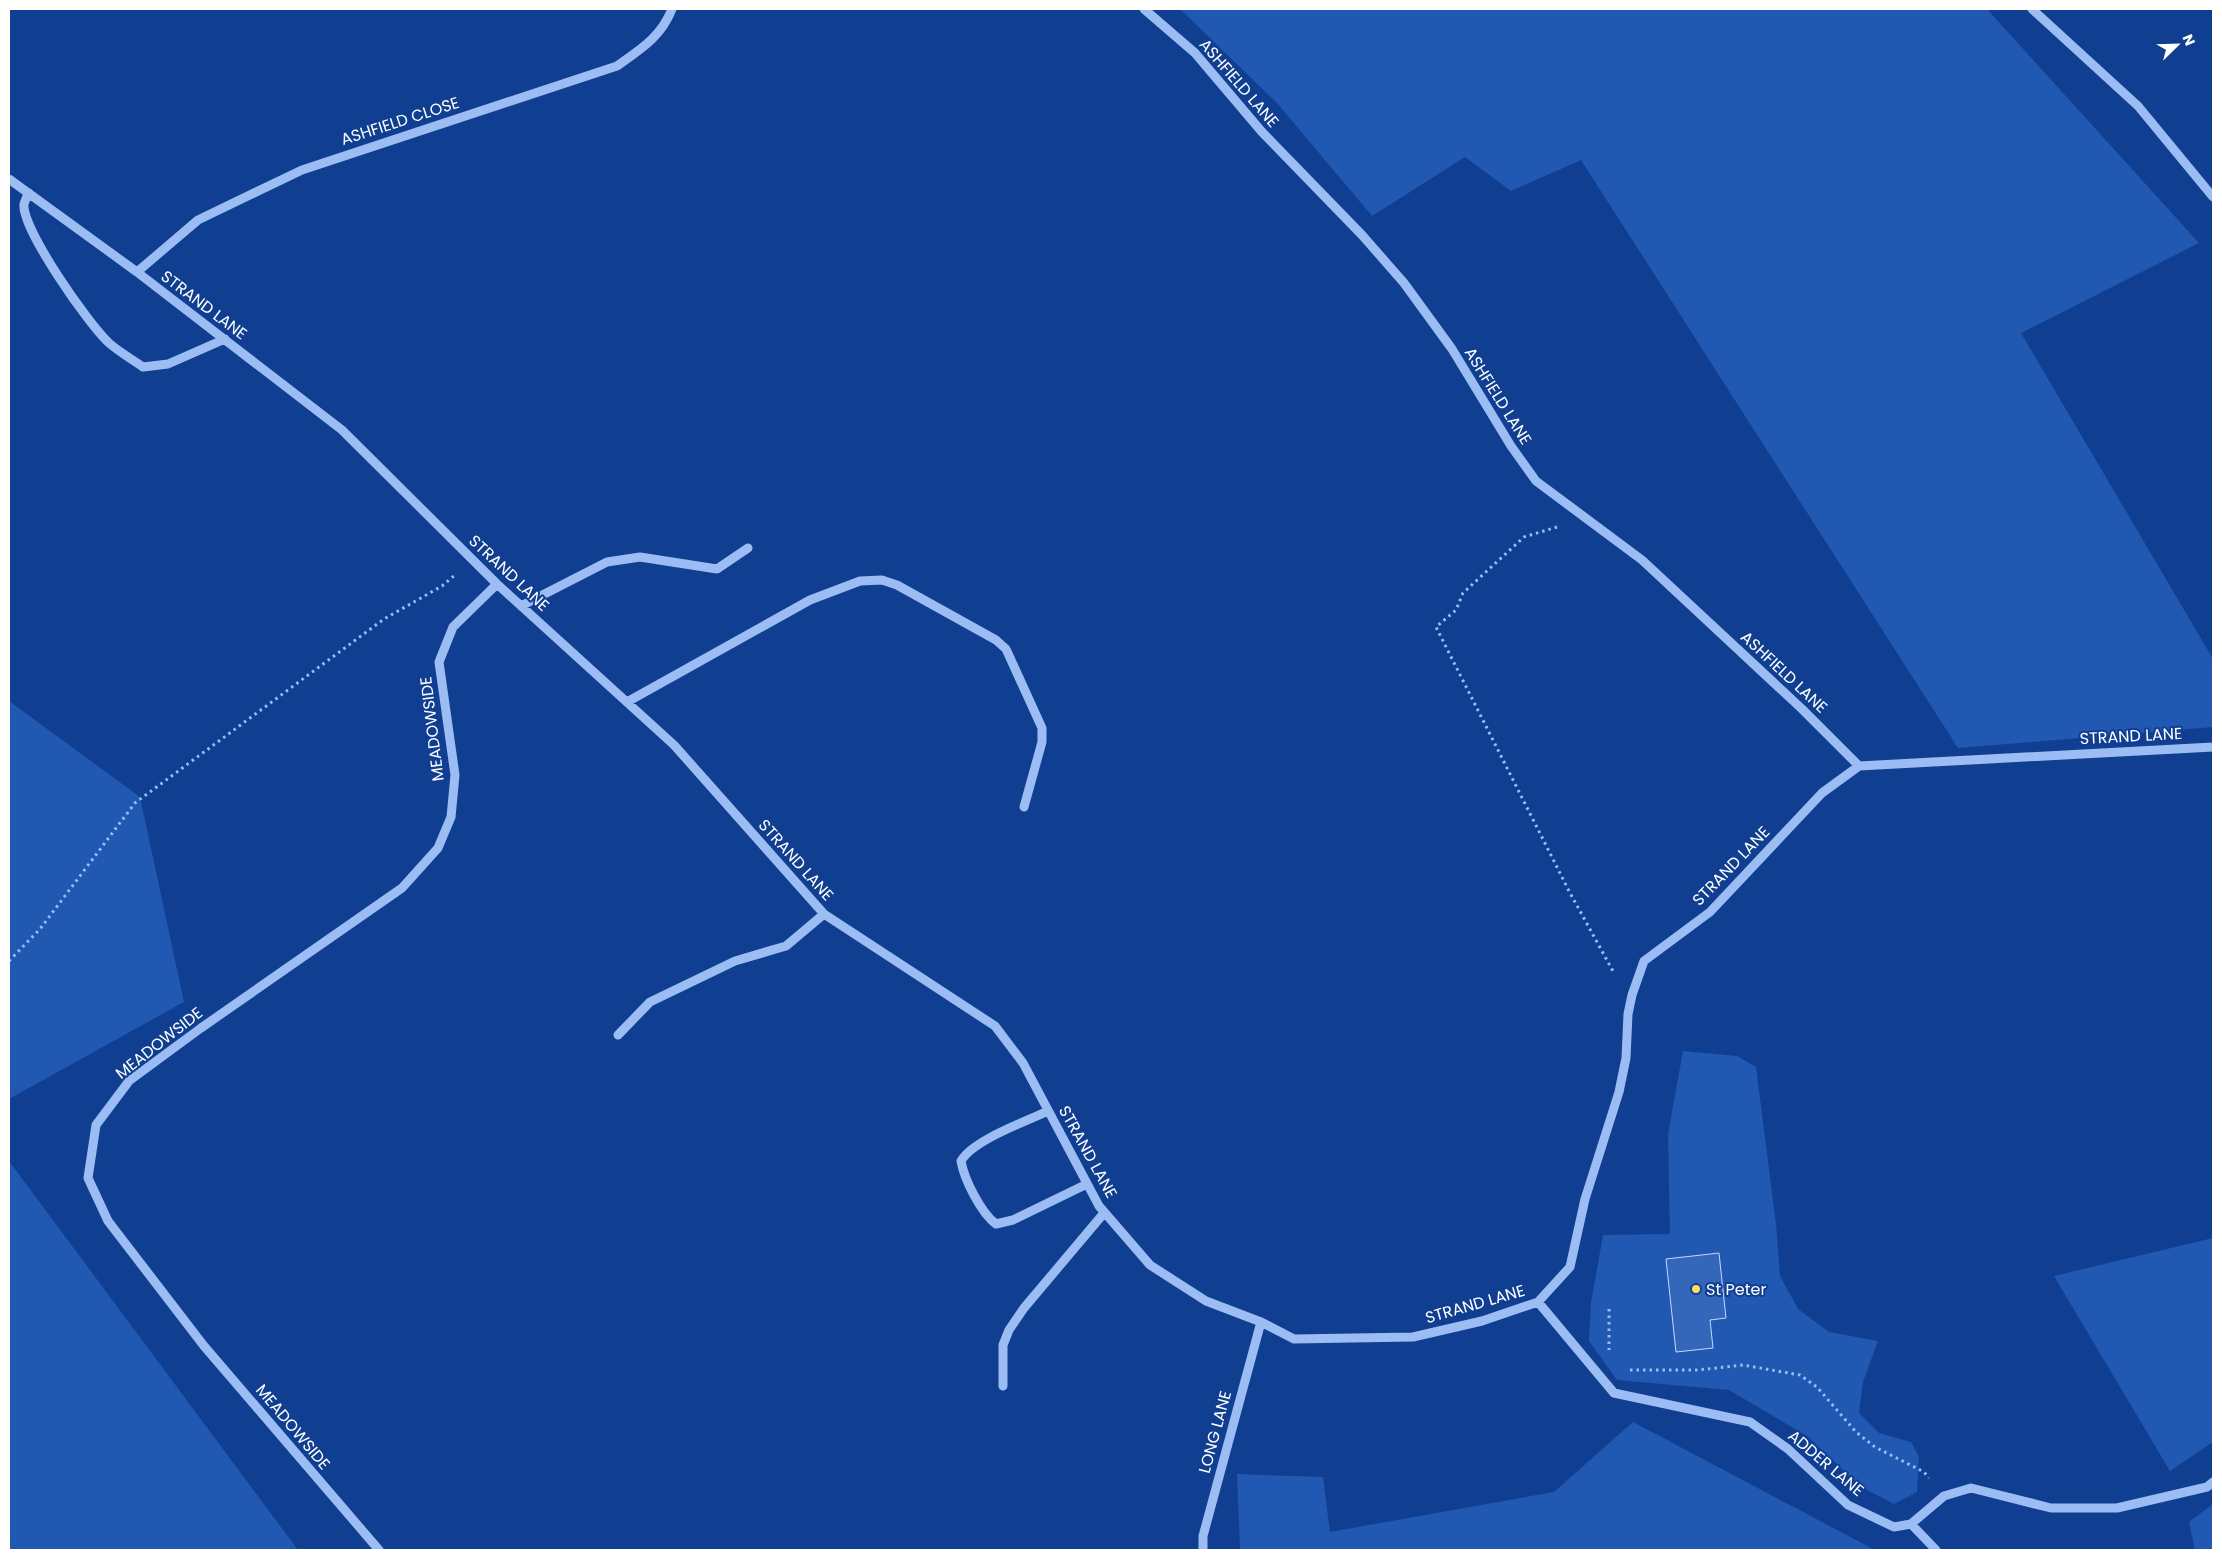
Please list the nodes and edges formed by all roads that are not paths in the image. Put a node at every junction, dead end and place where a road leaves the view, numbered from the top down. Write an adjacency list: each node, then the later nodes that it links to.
1 (672, 9): 7 (street, ASHFIELD CLOSE)
2 (1144, 9): 14 (street, ASHFIELD LANE)
3 (2032, 9): 6 (street)
4 (9, 179): 5 (street, STRAND LANE)
5 (29, 193): 7 (street, STRAND LANE); 8 (street)
6 (2213, 197)
7 (137, 272): 8 (street, STRAND LANE)
8 (225, 339): 10 (street, STRAND LANE)
9 (748, 548): 11 (street)
10 (497, 584): 11 (street, STRAND LANE); 26 (street, MEADOWSIDE)
11 (521, 606): 12 (street, STRAND LANE)
12 (627, 702): 15 (street); 16 (street, STRAND LANE)
13 (2213, 747): 14 (street, STRAND LANE)
14 (1859, 766): 21 (street, STRAND LANE)
15 (1024, 807)
16 (824, 914): 17 (street); 18 (street, STRAND LANE)
17 (618, 1036)
18 (1048, 1111): 19 (street, STRAND LANE); 19 (street)
19 (1087, 1184): 20 (street, STRAND LANE)
20 (1104, 1213): 22 (street, STRAND LANE); 23 (street)
21 (1538, 1302): 22 (street, STRAND LANE); 25 (street, ADDER LANE)
22 (1260, 1322): 27 (street, LONG LANE)
23 (1003, 1386)
24 (2213, 1482): 25 (street)
25 (1911, 1524): 28 (street)
26 (379, 1550)
27 (1203, 1550)
28 (1936, 1550)

